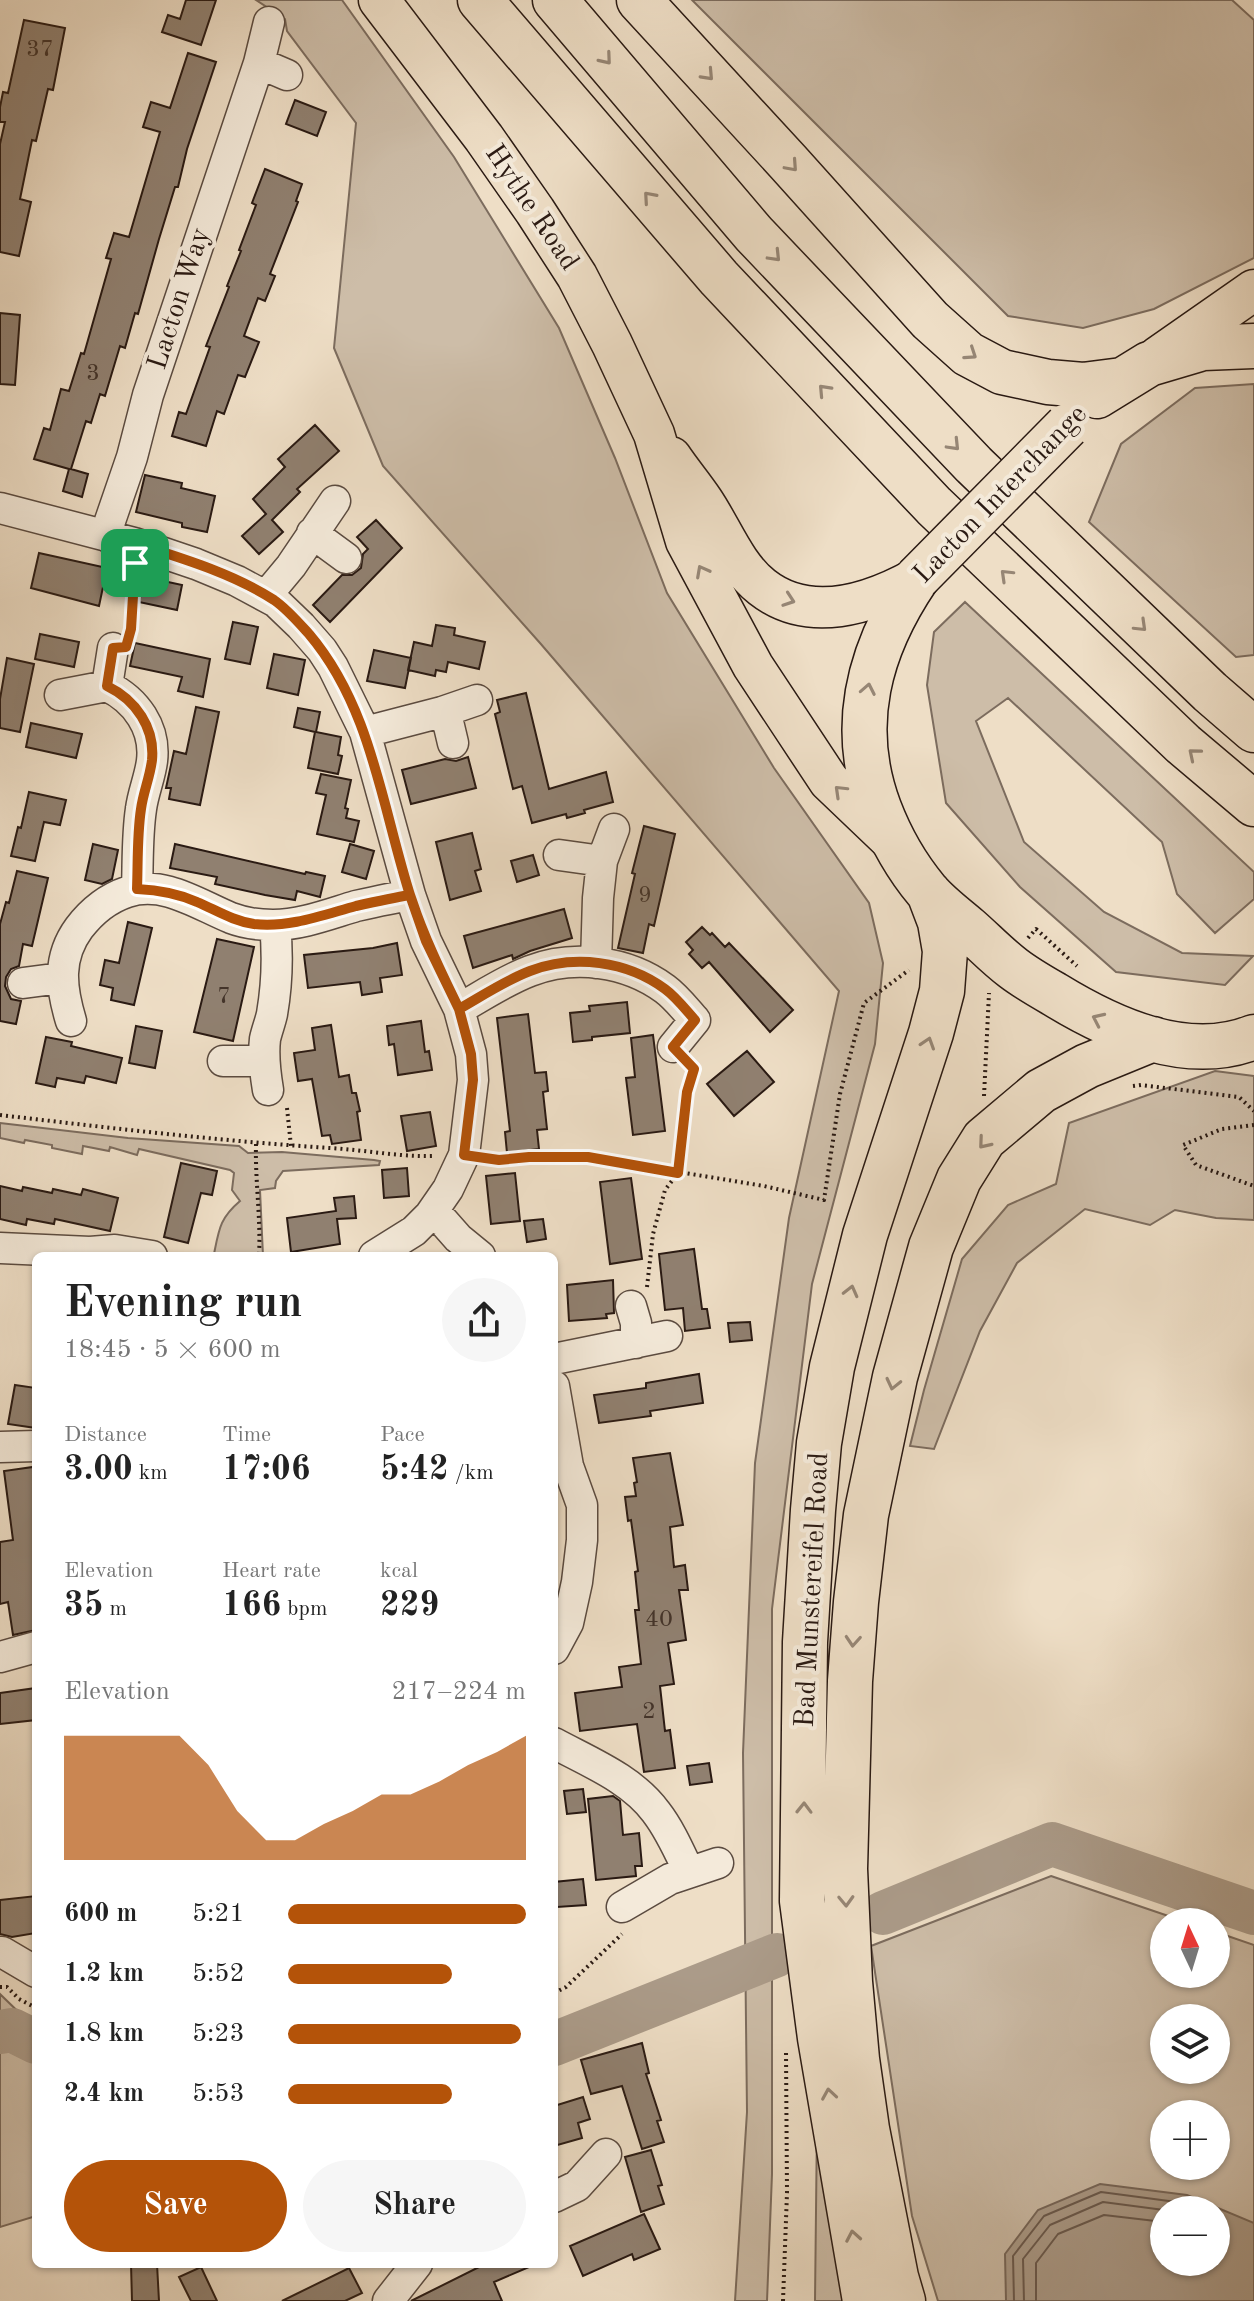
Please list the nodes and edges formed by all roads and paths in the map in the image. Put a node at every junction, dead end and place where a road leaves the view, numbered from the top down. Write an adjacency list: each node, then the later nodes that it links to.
1 (379, 0): 11 (main road, Hythe Road)
2 (480, 0): 27 (highway, one-way to 2)
3 (555, 0): 24 (highway, one-way to 24)
4 (639, 0): 10 (highway, one-way to 10)
5 (269, 22): 6 (street, Lacton Way)
6 (259, 63): 7 (street); 15 (street, Lacton Way)
7 (287, 75)
8 (1254, 290): 10 (main road)
9 (1254, 346): 10 (highway, Lacton Interchange)
10 (1135, 372): 17 (highway, Lacton Interchange, bridge)
11 (654, 434): 17 (main road, Hythe Road, one-way to 17); 29 (main road, Hythe Road, one-way to 11)
12 (335, 501): 14 (street)
13 (0, 508): 15 (street)
14 (312, 533): 16 (street); 18 (street)
15 (121, 540): 18 (street); 19 (path)
16 (346, 558)
17 (917, 578): 29 (highway, Lacton Interchange, one-way to 17)
18 (266, 596): 25 (street)
19 (113, 648): 20 (street)
20 (107, 686): 21 (street); 32 (street)
21 (60, 695)
22 (477, 700): 23 (street)
23 (442, 712): 25 (street); 26 (street)
24 (1254, 730)
25 (365, 732): 34 (street)
26 (453, 743)
27 (1254, 804)
28 (614, 829): 31 (street)
29 (896, 845): 33 (highway, Lacton Interchange)
30 (559, 855): 31 (street)
31 (602, 861): 37 (street)
32 (137, 889): 35 (street); 40 (street)
33 (929, 893): 36 (highway); 85 (highway, Bad Munstereifel Road, one-way to 33)
34 (410, 895): 35 (street); 42 (street)
35 (275, 925): 47 (street)
36 (1006, 962): 39 (path); 45 (highway, one-way to 36)
37 (596, 963): 42 (street); 46 (street)
38 (914, 967): 52 (path)
39 (1088, 973)
40 (61, 978): 41 (street); 43 (street)
41 (23, 983)
42 (459, 1009): 51 (street)
43 (71, 1021)
44 (1254, 1037): 45 (highway)
45 (1153, 1039): 86 (highway, Bad Munstereifel Road, one-way to 86)
46 (673, 1047): 52 (path)
47 (223, 1061)
48 (0, 1115): 50 (path)
49 (1254, 1125): 53 (path)
50 (256, 1144): 51 (path); 59 (path)
51 (464, 1155): 52 (path); 54 (street)
52 (678, 1173): 62 (path)
53 (1254, 1186)
54 (430, 1215): 60 (street); 61 (street)
55 (0, 1248): 56 (street)
56 (60, 1252)
57 (102, 1252): 58 (street)
58 (127, 1252)
59 (259, 1252)
60 (380, 1252)
61 (475, 1252)
62 (634, 1324): 63 (street); 64 (street)
63 (667, 1336)
64 (558, 1357)
65 (558, 1409): 68 (street)
66 (32, 1446): 67 (street)
67 (0, 1447)
68 (566, 1580): 69 (street)
69 (558, 1642)
70 (32, 1648): 71 (street)
71 (0, 1657)
72 (558, 1745): 74 (street)
73 (718, 1863): 74 (street)
74 (689, 1872): 75 (street)
75 (622, 1907): 79 (path)
76 (2, 1952): 77 (street)
77 (32, 1970)
78 (0, 1987): 80 (path)
79 (558, 1991)
80 (32, 2006)
81 (606, 2154): 82 (street)
82 (574, 2198)
83 (414, 2268): 84 (street)
84 (388, 2301)
85 (865, 2301)
86 (903, 2301)

